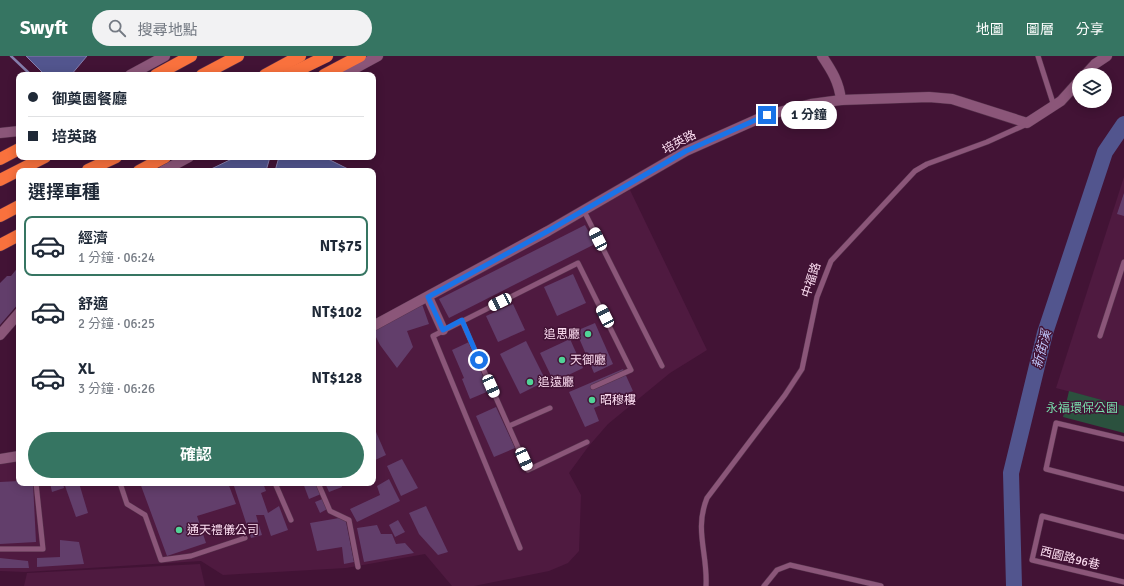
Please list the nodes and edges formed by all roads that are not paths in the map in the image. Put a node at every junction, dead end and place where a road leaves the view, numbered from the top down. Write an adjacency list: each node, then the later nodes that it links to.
1 (165, 56): 13 (street)
2 (191, 56): 14 (highway)
3 (230, 56): 15 (highway)
4 (238, 56): 16 (highway)
5 (300, 56): 17 (highway)
6 (327, 56): 18 (highway)
7 (360, 56): 19 (highway)
8 (378, 56): 20 (street)
9 (822, 56): 22 (street)
10 (1038, 56): 23 (lane)
11 (1107, 56): 12 (street)
12 (1091, 68)
13 (136, 72)
14 (162, 72)
15 (201, 72)
16 (208, 72)
17 (271, 72)
18 (294, 72)
19 (330, 72)
20 (349, 72)
21 (1072, 88): 23 (street, 中福路)
22 (841, 100): 24 (street, 培英路); 42 (street, 培英路)
23 (1054, 106): 24 (street, 中福路)
24 (1027, 123): 74 (lane, 中福路)
25 (16, 131): 26 (street)
26 (0, 133)
27 (16, 151): 28 (highway)
28 (0, 159)
29 (39, 160): 34 (highway)
30 (107, 160): 35 (highway)
31 (110, 160): 36 (highway)
32 (159, 160): 37 (highway)
33 (183, 160): 38 (street)
34 (23, 168)
35 (92, 168)
36 (93, 168)
37 (145, 168)
38 (169, 168)
39 (16, 172): 40 (highway)
40 (0, 180)
41 (16, 208): 43 (highway)
42 (584, 211): 47 (street, 培英路); 54 (lane)
43 (0, 216)
44 (16, 237): 45 (highway)
45 (0, 245)
46 (1124, 262): 53 (lane)
47 (428, 297): 50 (street, 培英路); 51 (street)
48 (16, 316): 52 (street)
49 (462, 320): 51 (lane); 55 (lane); 57 (lane)
50 (376, 324)
51 (443, 330): 70 (lane)
52 (0, 335)
53 (1100, 336)
54 (662, 366)
55 (592, 387)
56 (550, 408): 57 (lane)
57 (509, 426): 59 (lane)
58 (1124, 439): 66 (lane)
59 (587, 442)
60 (16, 456): 61 (street)
61 (0, 459)
62 (36, 486): 71 (lane)
63 (121, 486): 69 (lane)
64 (276, 486): 67 (lane)
65 (319, 486): 72 (lane)
66 (1124, 489)
67 (291, 520)
68 (1124, 536): 73 (lane, 西園路96巷)
69 (245, 538)
70 (520, 548)
71 (0, 549)
72 (358, 567)
73 (1124, 582)
74 (706, 586)
75 (764, 586): 76 (lane)
76 (881, 586)

